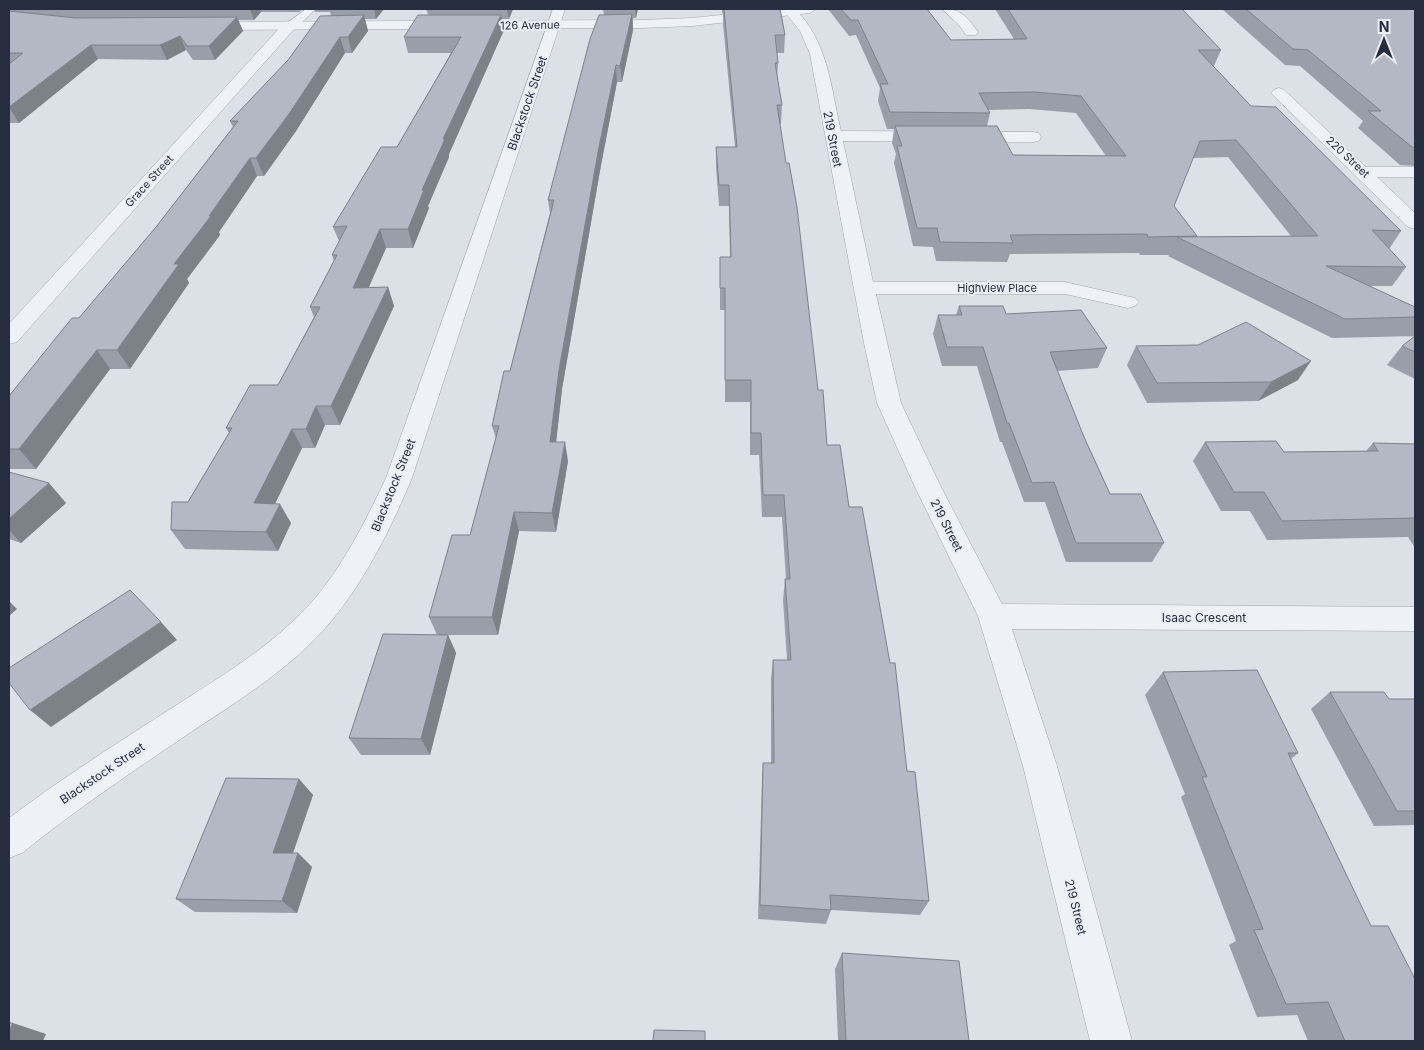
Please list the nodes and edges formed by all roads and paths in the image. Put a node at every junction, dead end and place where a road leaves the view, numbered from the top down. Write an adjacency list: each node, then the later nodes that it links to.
1 (311, 9): 6 (lane)
2 (810, 9): 4 (street, 126 Avenue)
3 (948, 9): 8 (street)
4 (790, 11): 5 (street, 126 Avenue); 10 (street, 219 Street)
5 (556, 17): 6 (street, 126 Avenue); 20 (street, Blackstock Street)
6 (290, 25): 7 (street, 126 Avenue); 17 (street, Grace Street)
7 (193, 26)
8 (971, 32)
9 (1279, 93): 12 (street, 220 Street)
10 (833, 136): 11 (street); 15 (street, 219 Street)
11 (1033, 137)
12 (1364, 172): 13 (street); 14 (street, 220 Street)
13 (1415, 172)
14 (1415, 223)
15 (864, 288): 16 (street, Highview Place); 18 (street, 219 Street)
16 (1128, 302)
17 (9, 337)
18 (993, 616): 19 (street, Isaac Crescent); 21 (street, 219 Street)
19 (1415, 619)
20 (9, 840)
21 (1110, 1041)

